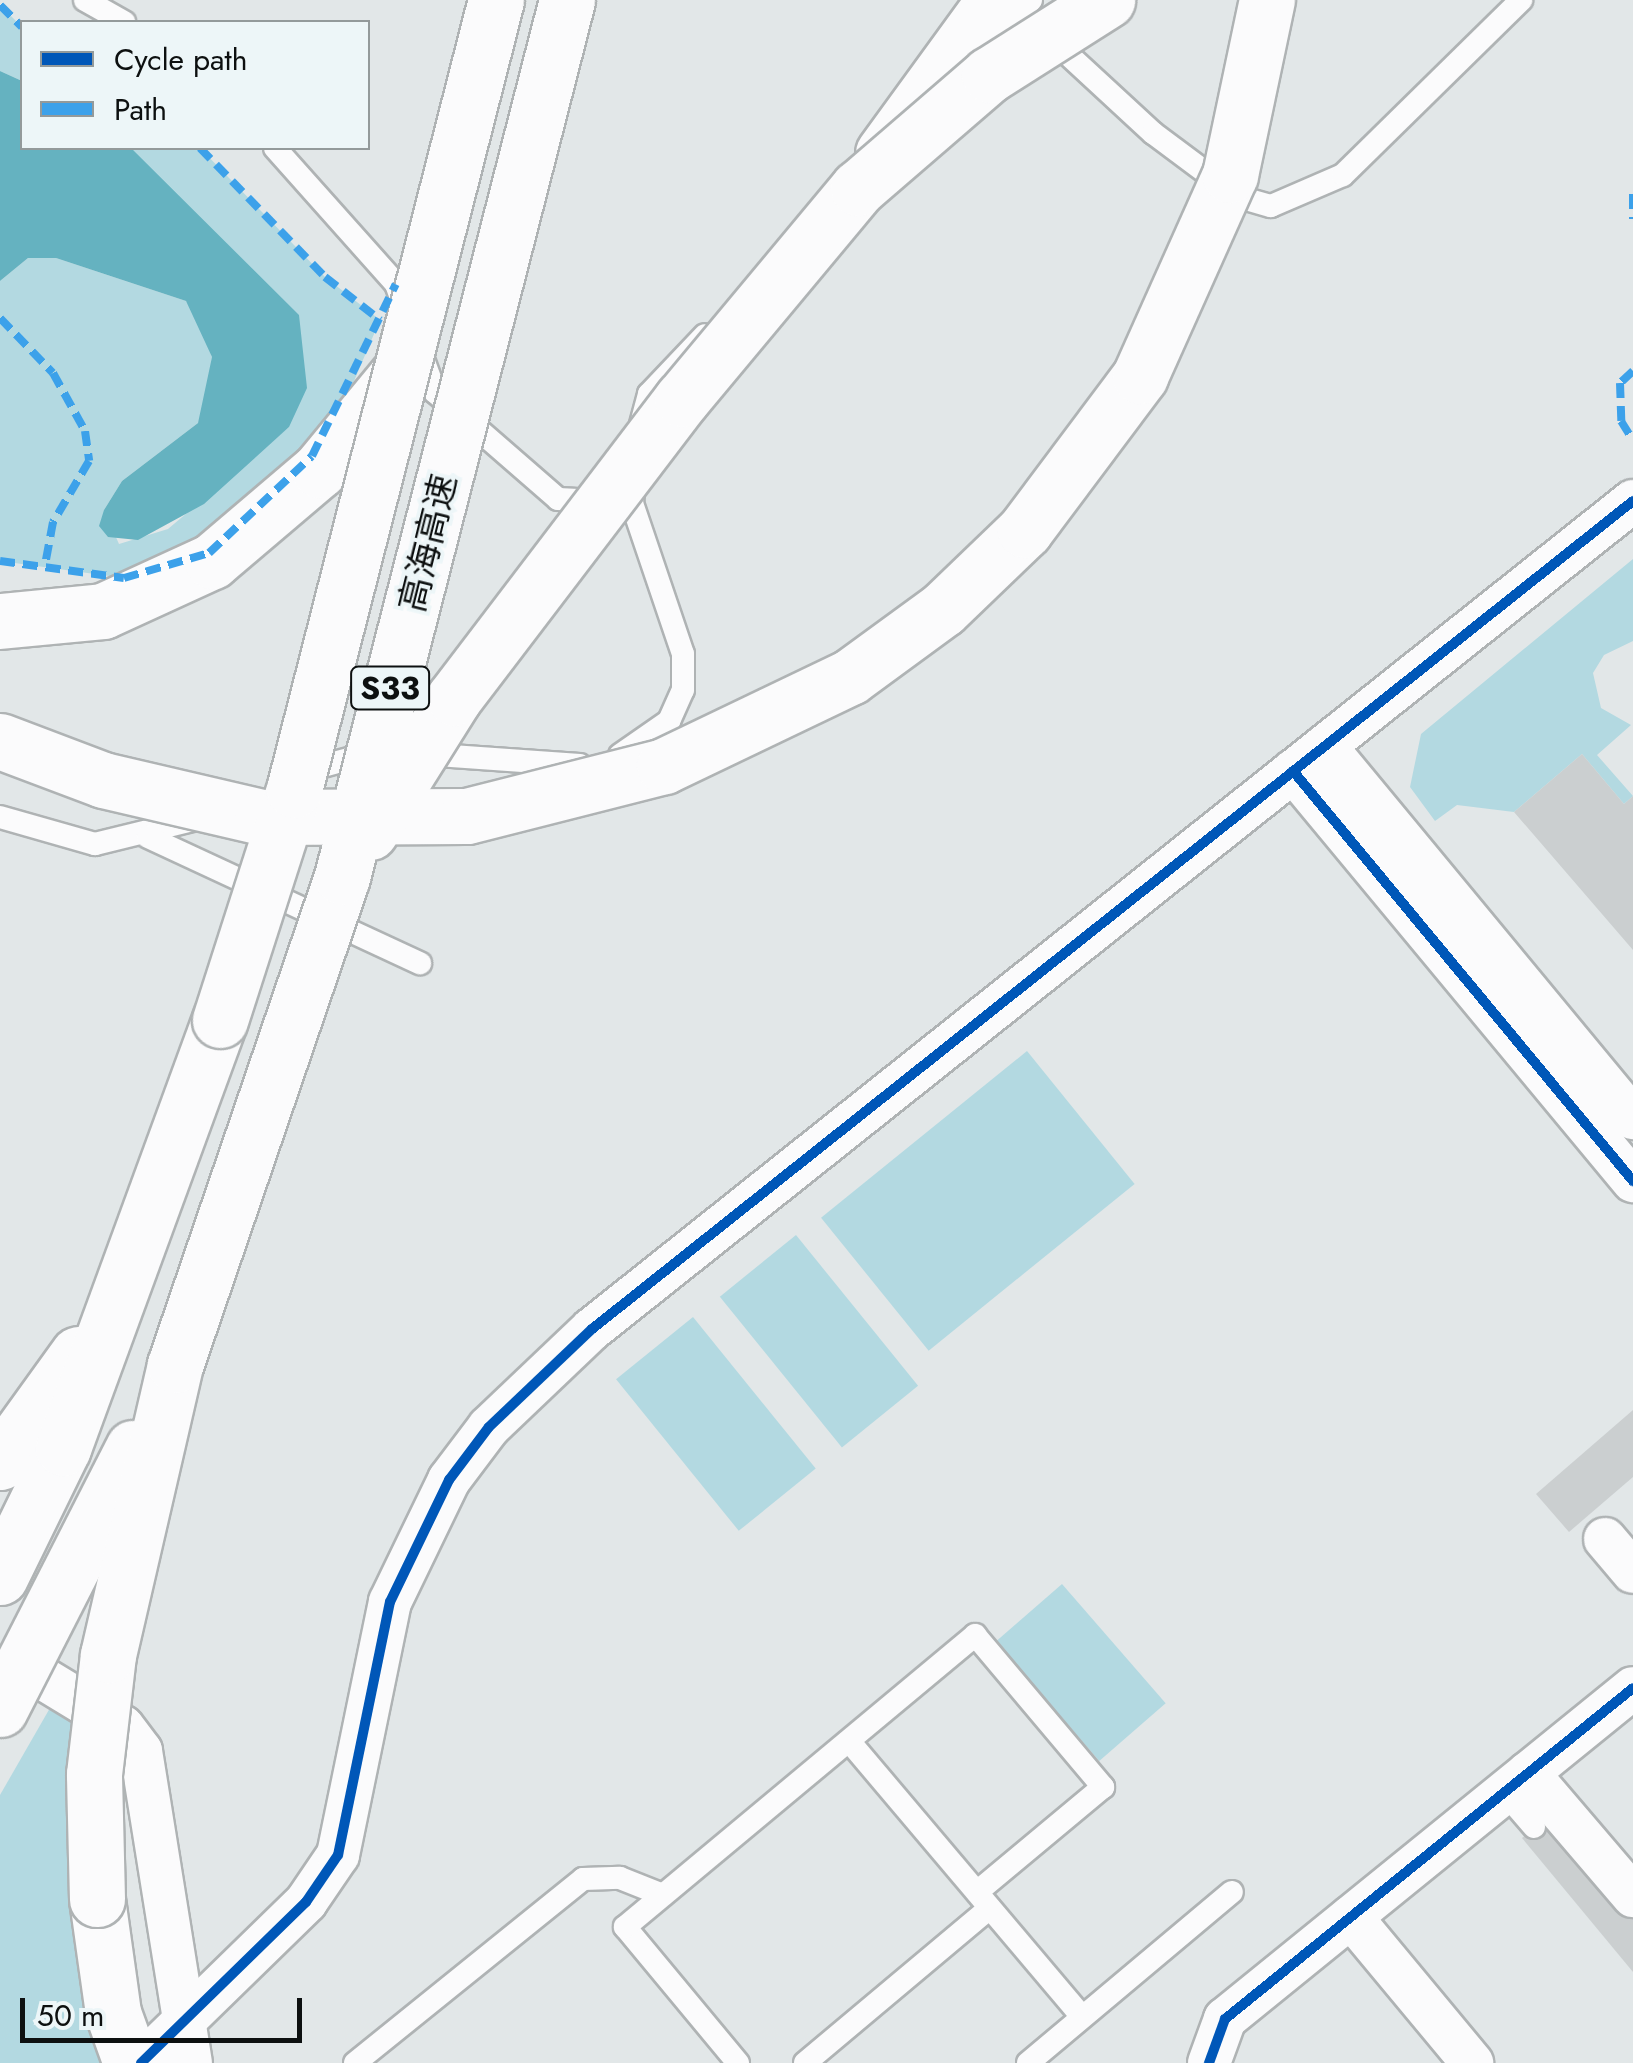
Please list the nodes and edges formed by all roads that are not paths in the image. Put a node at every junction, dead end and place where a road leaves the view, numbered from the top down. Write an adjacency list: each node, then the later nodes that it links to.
1 (85, 0): 8 (lane)
2 (496, 0): 11 (highway, 高海高速 / S33, bridge)
3 (567, 0): 19 (highway, 高海高速 / S33, bridge)
4 (1107, 0): 10 (highway, bridge)
5 (1267, 0): 15 (highway, bridge)
6 (1522, 0): 7 (lane)
7 (1016, 4): 10 (highway, bridge); 13 (lane)
8 (120, 20)
9 (277, 150): 13 (lane)
10 (858, 188): 19 (highway, bridge)
11 (404, 367): 14 (highway); 23 (highway, 高海高速 / S33, bridge)
12 (1633, 502): 16 (street)
13 (632, 503): 18 (lane)
14 (0, 620)
15 (0, 741)
16 (1309, 759): 21 (street); 22 (street); 42 (street)
17 (0, 818): 18 (lane)
18 (148, 837): 20 (lane)
19 (342, 877): 24 (highway, 高海高速 / S33, bridge)
20 (420, 963)
21 (1633, 1118)
22 (1633, 1181)
23 (136, 1263): 25 (highway); 28 (highway)
24 (175, 1364): 31 (highway, bridge); 43 (highway, bridge)
25 (0, 1462)
26 (1606, 1540): 27 (street)
27 (1633, 1572)
28 (0, 1577)
29 (44, 1679): 42 (street)
30 (1633, 1688): 33 (street)
31 (0, 1709)
32 (848, 1741): 36 (lane); 38 (lane); 38 (lane)
33 (1516, 1783): 34 (lane); 37 (street); 39 (street)
34 (1534, 1827)
35 (1232, 1892): 40 (lane)
36 (663, 1895): 45 (lane); 46 (lane)
37 (1633, 1896)
38 (983, 1900): 40 (lane); 47 (lane)
39 (1351, 1917): 50 (street); 51 (street)
40 (1082, 2017): 41 (lane)
41 (1052, 2044): 48 (lane); 49 (lane)
42 (186, 2045): 44 (street)
43 (131, 2063)
44 (141, 2063)
45 (355, 2063)
46 (738, 2063)
47 (805, 2063)
48 (1028, 2063)
49 (1066, 2063)
50 (1208, 2063)
51 (1472, 2063)

